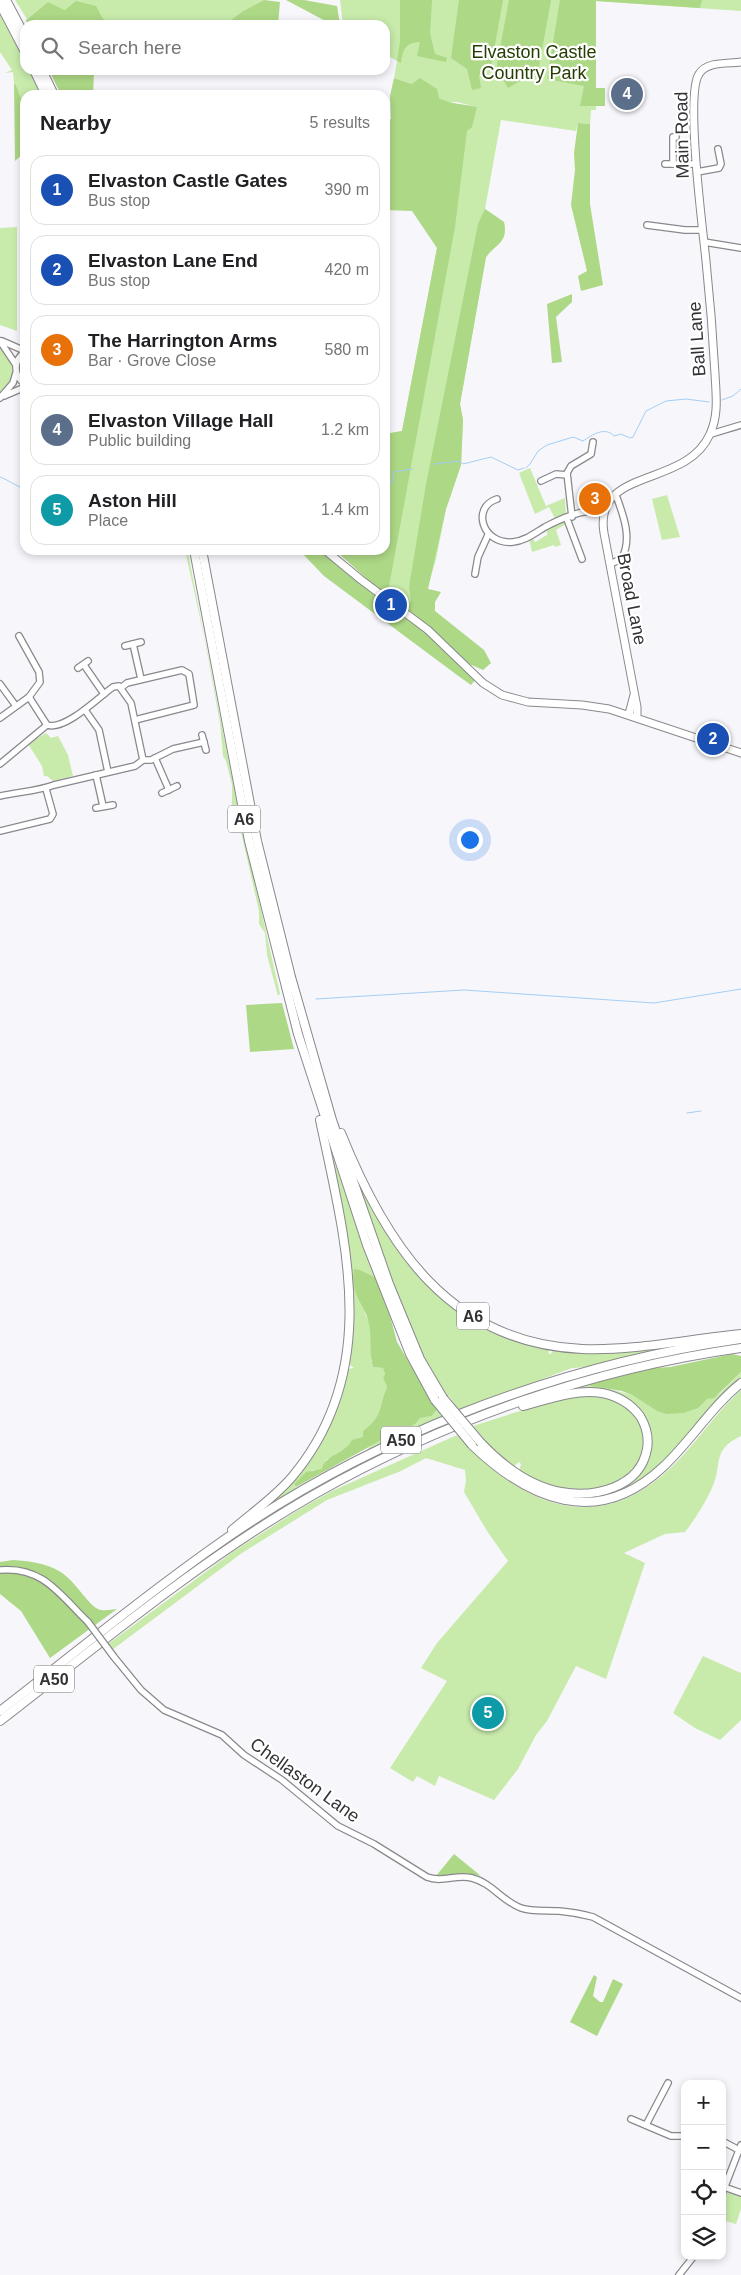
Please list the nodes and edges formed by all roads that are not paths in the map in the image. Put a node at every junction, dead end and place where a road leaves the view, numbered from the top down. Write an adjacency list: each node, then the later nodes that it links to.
1 (6, 0): 3 (highway)
2 (0, 4): 4 (highway)
3 (20, 27)
4 (20, 42)
5 (741, 62): 14 (main road, Main Road)
6 (36, 75): 8 (highway)
7 (44, 75): 9 (highway)
8 (44, 90)
9 (52, 90)
10 (676, 136): 13 (street)
11 (718, 149): 14 (street)
12 (665, 164): 13 (street)
13 (673, 164): 14 (street)
14 (696, 168): 16 (main road, Main Road)
15 (647, 225): 16 (street)
16 (702, 230): 17 (main road, Main Road)
17 (704, 242): 18 (street); 27 (main road, Ball Lane)
18 (741, 248)
19 (0, 340): 20 (street); 22 (street)
20 (20, 350)
21 (20, 356): 22 (street)
22 (16, 369): 23 (street); 25 (street)
23 (20, 379)
24 (20, 388): 25 (street)
25 (0, 398)
26 (741, 425): 27 (street)
27 (710, 434): 33 (main road)
28 (593, 442): 29 (street)
29 (567, 475): 30 (street); 34 (street)
30 (541, 481)
31 (617, 498): 40 (street)
32 (497, 499): 35 (street)
33 (604, 512): 34 (street); 40 (main road, Broad Lane)
34 (569, 518): 35 (street); 39 (street)
35 (488, 535): 41 (street)
36 (195, 555): 78 (highway, A6)
37 (203, 555): 79 (highway, A6)
38 (331, 555): 55 (main road)
39 (582, 559)
40 (611, 564): 50 (main road, Broad Lane)
41 (475, 574)
42 (19, 636): 52 (street)
43 (141, 642): 44 (street)
44 (133, 644): 45 (street); 47 (street)
45 (125, 646)
46 (84, 665): 51 (street)
47 (141, 679): 49 (street); 58 (street)
48 (0, 684): 53 (street)
49 (122, 687): 51 (street); 58 (street)
50 (634, 692): 55 (main road, Broad Lane); 56 (main road, Broad Lane)
51 (104, 694): 54 (street)
52 (29, 696): 53 (street); 59 (street)
53 (16, 706): 57 (street)
54 (85, 710): 59 (street); 67 (street)
55 (629, 714): 56 (main road)
56 (636, 716): 63 (main road)
57 (0, 718)
58 (135, 720): 65 (street)
59 (47, 725): 66 (street)
60 (202, 735): 61 (street)
61 (204, 742): 62 (street); 64 (street)
62 (206, 750)
63 (741, 753)
64 (155, 758): 65 (street); 71 (street)
65 (143, 760): 67 (street)
66 (0, 764)
67 (108, 772): 68 (street)
68 (96, 774): 70 (street); 75 (street)
69 (177, 786): 71 (street)
70 (46, 789): 73 (street); 77 (street)
71 (169, 790): 72 (street)
72 (162, 793)
73 (0, 796)
74 (113, 805): 75 (street)
75 (103, 806): 76 (street)
76 (96, 808)
77 (0, 832)
78 (312, 1083): 84 (highway, A6); 86 (highway)
79 (325, 1092): 80 (highway, A6); 84 (highway)
80 (741, 1334)
81 (741, 1339): 86 (highway, A50)
82 (741, 1348): 85 (highway, A50)
83 (741, 1383): 84 (highway, A6, bridge)
84 (439, 1399): 85 (highway, bridge)
85 (468, 1421): 89 (highway, A50)
86 (212, 1548): 88 (highway, A50)
87 (0, 1570): 90 (street, Chellaston Lane, bridge)
88 (0, 1712)
89 (0, 1721)
90 (741, 1998)
91 (668, 2082): 93 (street)
92 (631, 2119): 93 (street)
93 (646, 2126): 94 (street)
94 (681, 2136)
95 (726, 2143): 96 (street)
96 (740, 2148): 97 (street)
97 (726, 2183)
98 (726, 2190): 99 (street)
99 (741, 2193)
100 (691, 2260): 101 (street)
101 (679, 2275)

